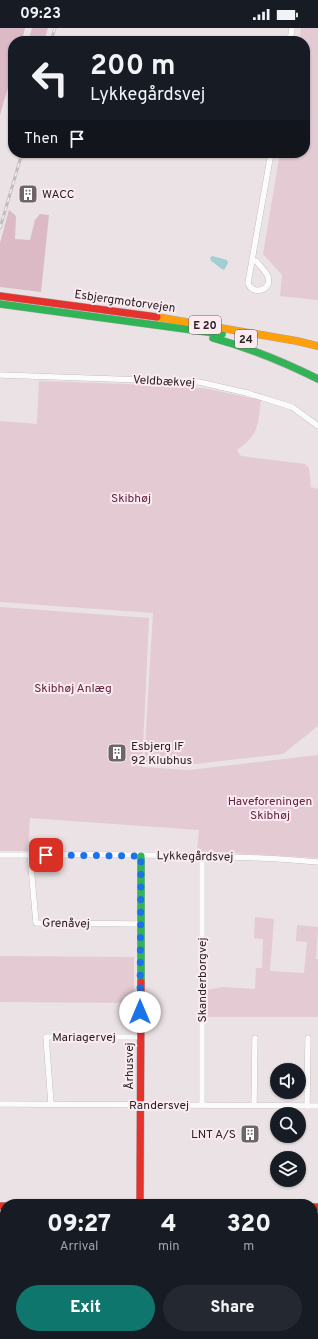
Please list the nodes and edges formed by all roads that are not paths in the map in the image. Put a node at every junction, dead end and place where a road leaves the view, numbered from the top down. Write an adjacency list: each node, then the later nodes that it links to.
1 (270, 158): 2 (street)
2 (252, 261): 2 (street)
3 (0, 296): 6 (main road, Esbjergmotorvejen / E 20)
4 (0, 304): 5 (main road, Esbjergmotorvejen / E 20)
5 (174, 328): 7 (main road, Esbjergmotorvejen / 24); 9 (main road, E 20)
6 (318, 345)
7 (318, 352)
8 (0, 375): 10 (street, Veldbækvej)
9 (318, 379)
10 (318, 426)
11 (0, 855): 12 (street, Lykkegårdsvej)
12 (30, 855): 13 (street, Lykkegårdsvej); 16 (street, Grenåvej)
13 (141, 856): 14 (street, Lykkegårdsvej); 16 (main road, Århusvej)
14 (202, 856): 15 (street, Lykkegårdsvej); 23 (street, Skanderborgvej)
15 (318, 862)
16 (141, 924): 17 (main road, Århusvej)
17 (140, 1037): 21 (street, Mariagervej); 22 (main road, Århusvej)
18 (255, 1038): 24 (street)
19 (308, 1038): 25 (street)
20 (0, 1104): 21 (street, Randersvej)
21 (51, 1104): 22 (street, Randersvej)
22 (140, 1105): 23 (street, Randersvej); 27 (main road, Århusvej)
23 (202, 1105): 24 (street, Randersvej)
24 (254, 1105): 25 (street, Randersvej)
25 (307, 1106): 26 (street, Randersvej)
26 (318, 1106)
27 (140, 1199)

